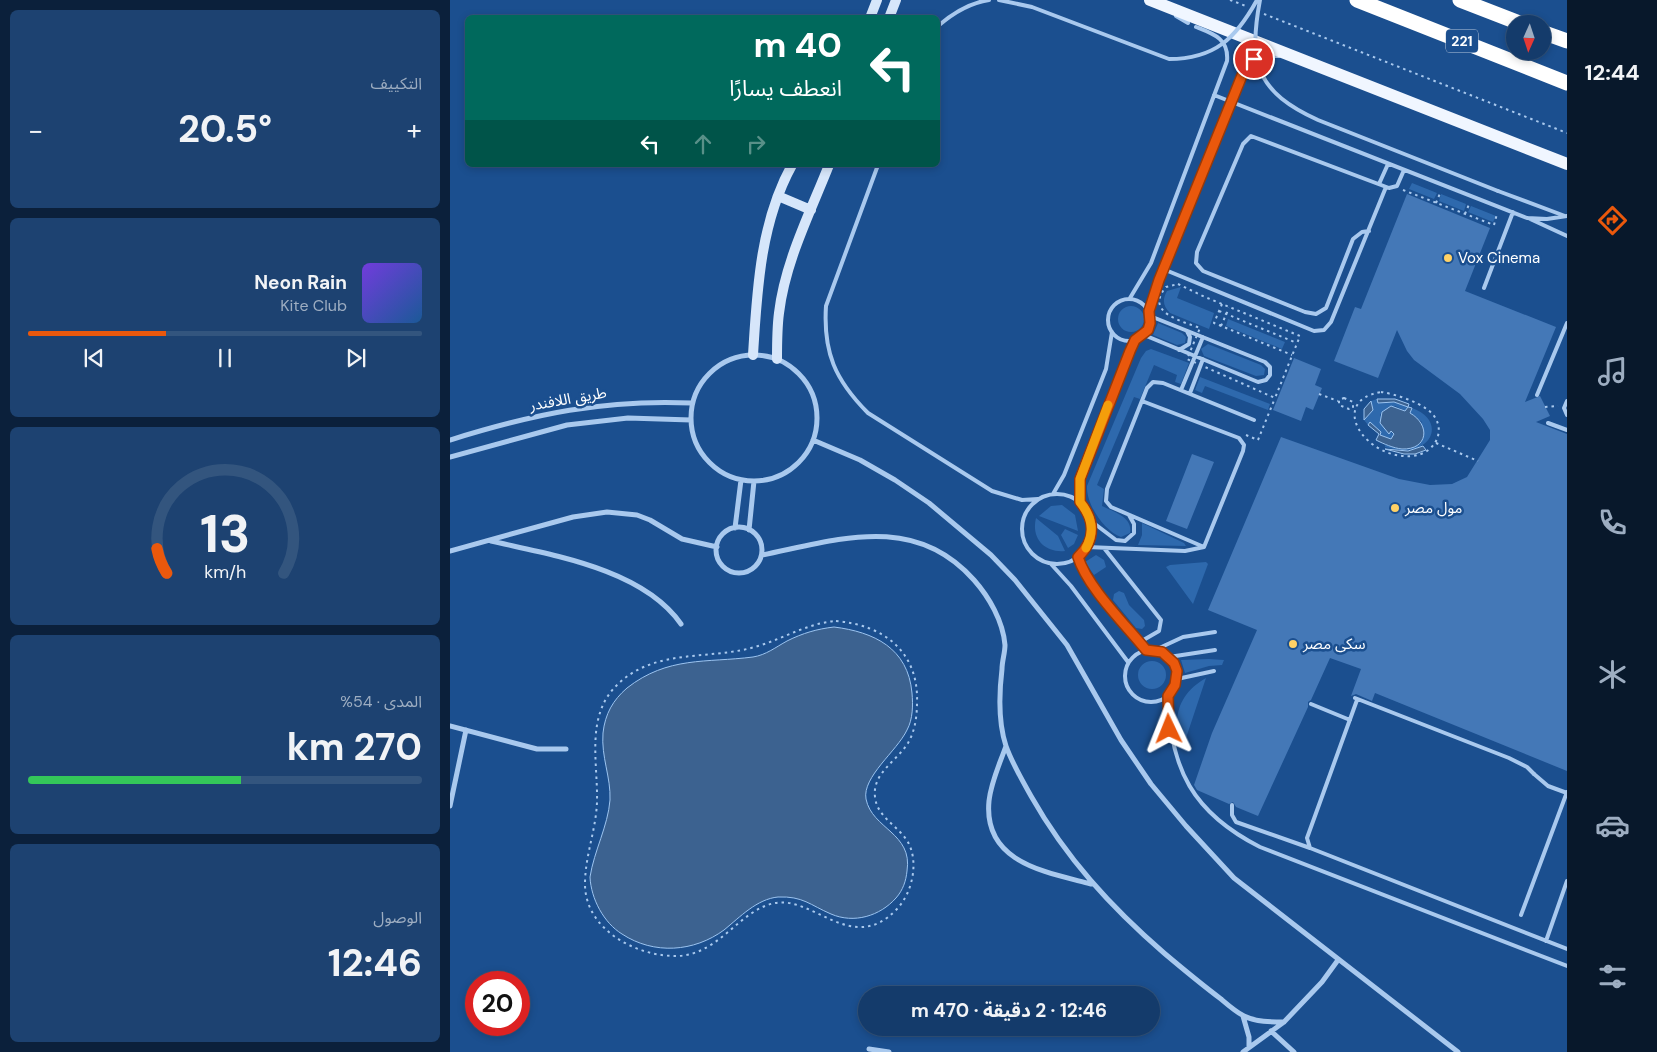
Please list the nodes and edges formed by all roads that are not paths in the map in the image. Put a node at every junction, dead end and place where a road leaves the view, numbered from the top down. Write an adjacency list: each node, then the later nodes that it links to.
1 (877, 0): 10 (street)
2 (896, 0): 11 (street)
3 (989, 0): 14 (lane)
4 (999, 0): 6 (lane, bridge)
5 (1150, 0): 9 (main road)
6 (1259, 0): 33 (lane, bridge)
7 (1357, 0): 19 (highway, 221)
8 (1460, 0): 12 (highway, 221)
9 (1163, 5): 13 (lane); 18 (main road)
10 (871, 15)
11 (890, 15)
12 (1506, 18)
13 (1188, 23)
14 (940, 25)
15 (1196, 27): 20 (lane)
16 (1551, 35): 17 (highway)
17 (1567, 41)
18 (1296, 57): 21 (lane); 23 (main road)
19 (1567, 82)
20 (1214, 96): 21 (lane); 39 (lane)
21 (1232, 102): 22 (lane); 37 (lane)
22 (1388, 164): 27 (lane); 28 (lane)
23 (1567, 164)
24 (791, 167): 30 (street)
25 (828, 167): 31 (street)
26 (877, 167): 70 (lane)
27 (1404, 170): 29 (lane); 32 (lane)
28 (1379, 184): 29 (lane); 35 (lane)
29 (1386, 187): 35 (lane)
30 (778, 196): 31 (street); 49 (street)
31 (811, 210): 51 (street)
32 (1513, 212): 34 (lane); 38 (lane)
33 (1567, 216): 34 (lane)
34 (1527, 218): 36 (lane)
35 (1369, 231): 37 (lane)
36 (1567, 236)
37 (1163, 270): 40 (lane)
38 (1484, 288)
39 (1130, 298): 40 (lane); 44 (lane)
40 (1149, 311): 41 (lane)
41 (1150, 316): 43 (lane); 45 (lane)
42 (1567, 324): 55 (lane)
43 (1187, 331): 46 (lane); 48 (lane)
44 (1112, 332): 47 (lane); 69 (lane)
45 (1144, 335): 47 (lane); 48 (lane)
46 (1202, 337): 50 (lane); 52 (lane)
47 (1135, 340): 71 (lane)
48 (1179, 350): 50 (lane)
49 (753, 355): 51 (street); 57 (street)
50 (1195, 356): 52 (lane); 53 (lane)
51 (777, 359): 65 (street)
52 (1203, 359): 54 (lane)
53 (1181, 390): 54 (lane); 56 (lane)
54 (1190, 393): 61 (lane)
55 (1537, 395)
56 (1142, 400): 72 (lane); 77 (lane)
57 (692, 403): 60 (street); 64 (street, طريق اللافندر)
58 (1566, 403): 59 (lane)
59 (1567, 415)
60 (690, 420): 66 (street, طريق اللافندر); 67 (street)
61 (1254, 420)
62 (1548, 423): 63 (lane)
63 (1567, 430)
64 (450, 440)
65 (813, 440): 68 (street); 111 (street)
66 (450, 457)
67 (741, 480): 68 (street); 74 (street)
68 (754, 481): 75 (street)
69 (1053, 494): 70 (lane); 71 (lane)
70 (1038, 499): 84 (lane)
71 (1080, 502): 73 (lane)
72 (1129, 515): 73 (lane); 77 (lane)
73 (1091, 521): 78 (lane)
74 (735, 528): 75 (street); 79 (street)
75 (749, 530): 82 (street)
76 (490, 540): 79 (street); 81 (street); 85 (street)
77 (1204, 546): 80 (lane)
78 (1087, 547): 80 (lane); 83 (lane)
79 (717, 548): 82 (street)
80 (1104, 548): 87 (lane)
81 (450, 551)
82 (762, 555): 100 (street)
83 (1078, 557): 84 (lane); 87 (lane)
84 (1051, 564): 92 (lane)
85 (681, 624)
86 (1215, 632): 89 (lane)
87 (1140, 642): 88 (lane)
88 (1146, 650): 89 (lane); 92 (lane)
89 (1154, 650): 91 (lane)
90 (1215, 650): 91 (lane)
91 (1169, 657): 94 (lane)
92 (1128, 662): 95 (lane)
93 (1214, 671): 94 (lane)
94 (1177, 679): 95 (lane)
95 (1168, 696): 112 (lane)
96 (1311, 704): 97 (lane)
97 (1350, 720): 102 (lane, bridge); 105 (lane)
98 (450, 726): 99 (street)
99 (466, 730): 101 (street); 104 (street)
100 (1006, 746): 107 (street); 107 (street)
101 (566, 749)
102 (1567, 793): 108 (lane)
103 (1232, 805): 105 (lane)
104 (450, 806)
105 (1310, 848): 109 (lane)
106 (1567, 880): 109 (lane)
107 (1091, 884): 113 (street)
108 (1521, 915)
109 (1546, 941): 110 (lane)
110 (1567, 949)
111 (1338, 960): 114 (street); 121 (street)
112 (1567, 966)
113 (1243, 1016): 114 (street); 116 (street)
114 (1284, 1022): 115 (street)
115 (1271, 1032): 116 (street); 120 (street)
116 (1249, 1047): 119 (street)
117 (869, 1049): 118 (street)
118 (888, 1052)
119 (1243, 1052)
120 (1294, 1052)
121 (1458, 1052)

